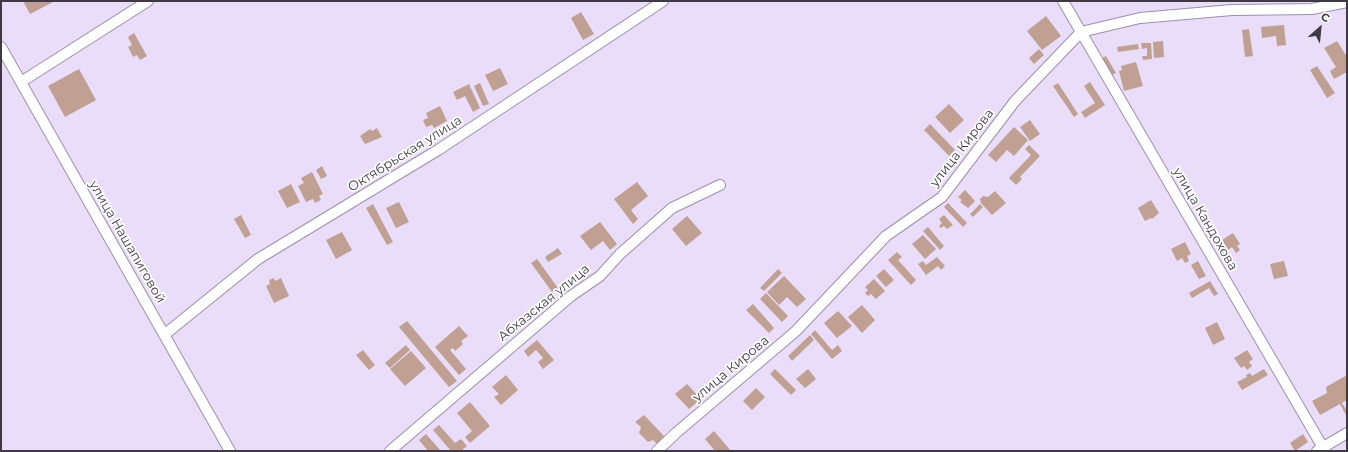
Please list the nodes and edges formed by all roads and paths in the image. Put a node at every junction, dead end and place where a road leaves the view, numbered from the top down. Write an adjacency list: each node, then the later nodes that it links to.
1 (148, 1): 7 (street)
2 (663, 1): 9 (street, Октябрьская улица)
3 (1063, 1): 5 (street, улица Кандохова)
4 (1347, 2): 5 (street)
5 (1081, 32): 11 (street, улица Кандохова); 14 (street, улица Кирова)
6 (1, 47): 7 (street, улица Нашапиговой)
7 (21, 82): 9 (street, улица Нашапиговой)
8 (720, 185): 13 (street, Абхазская улица)
9 (164, 335): 12 (street, улица Нашапиговой)
10 (1347, 433): 11 (street)
11 (1322, 450)
12 (230, 451)
13 (390, 451)
14 (657, 451)

